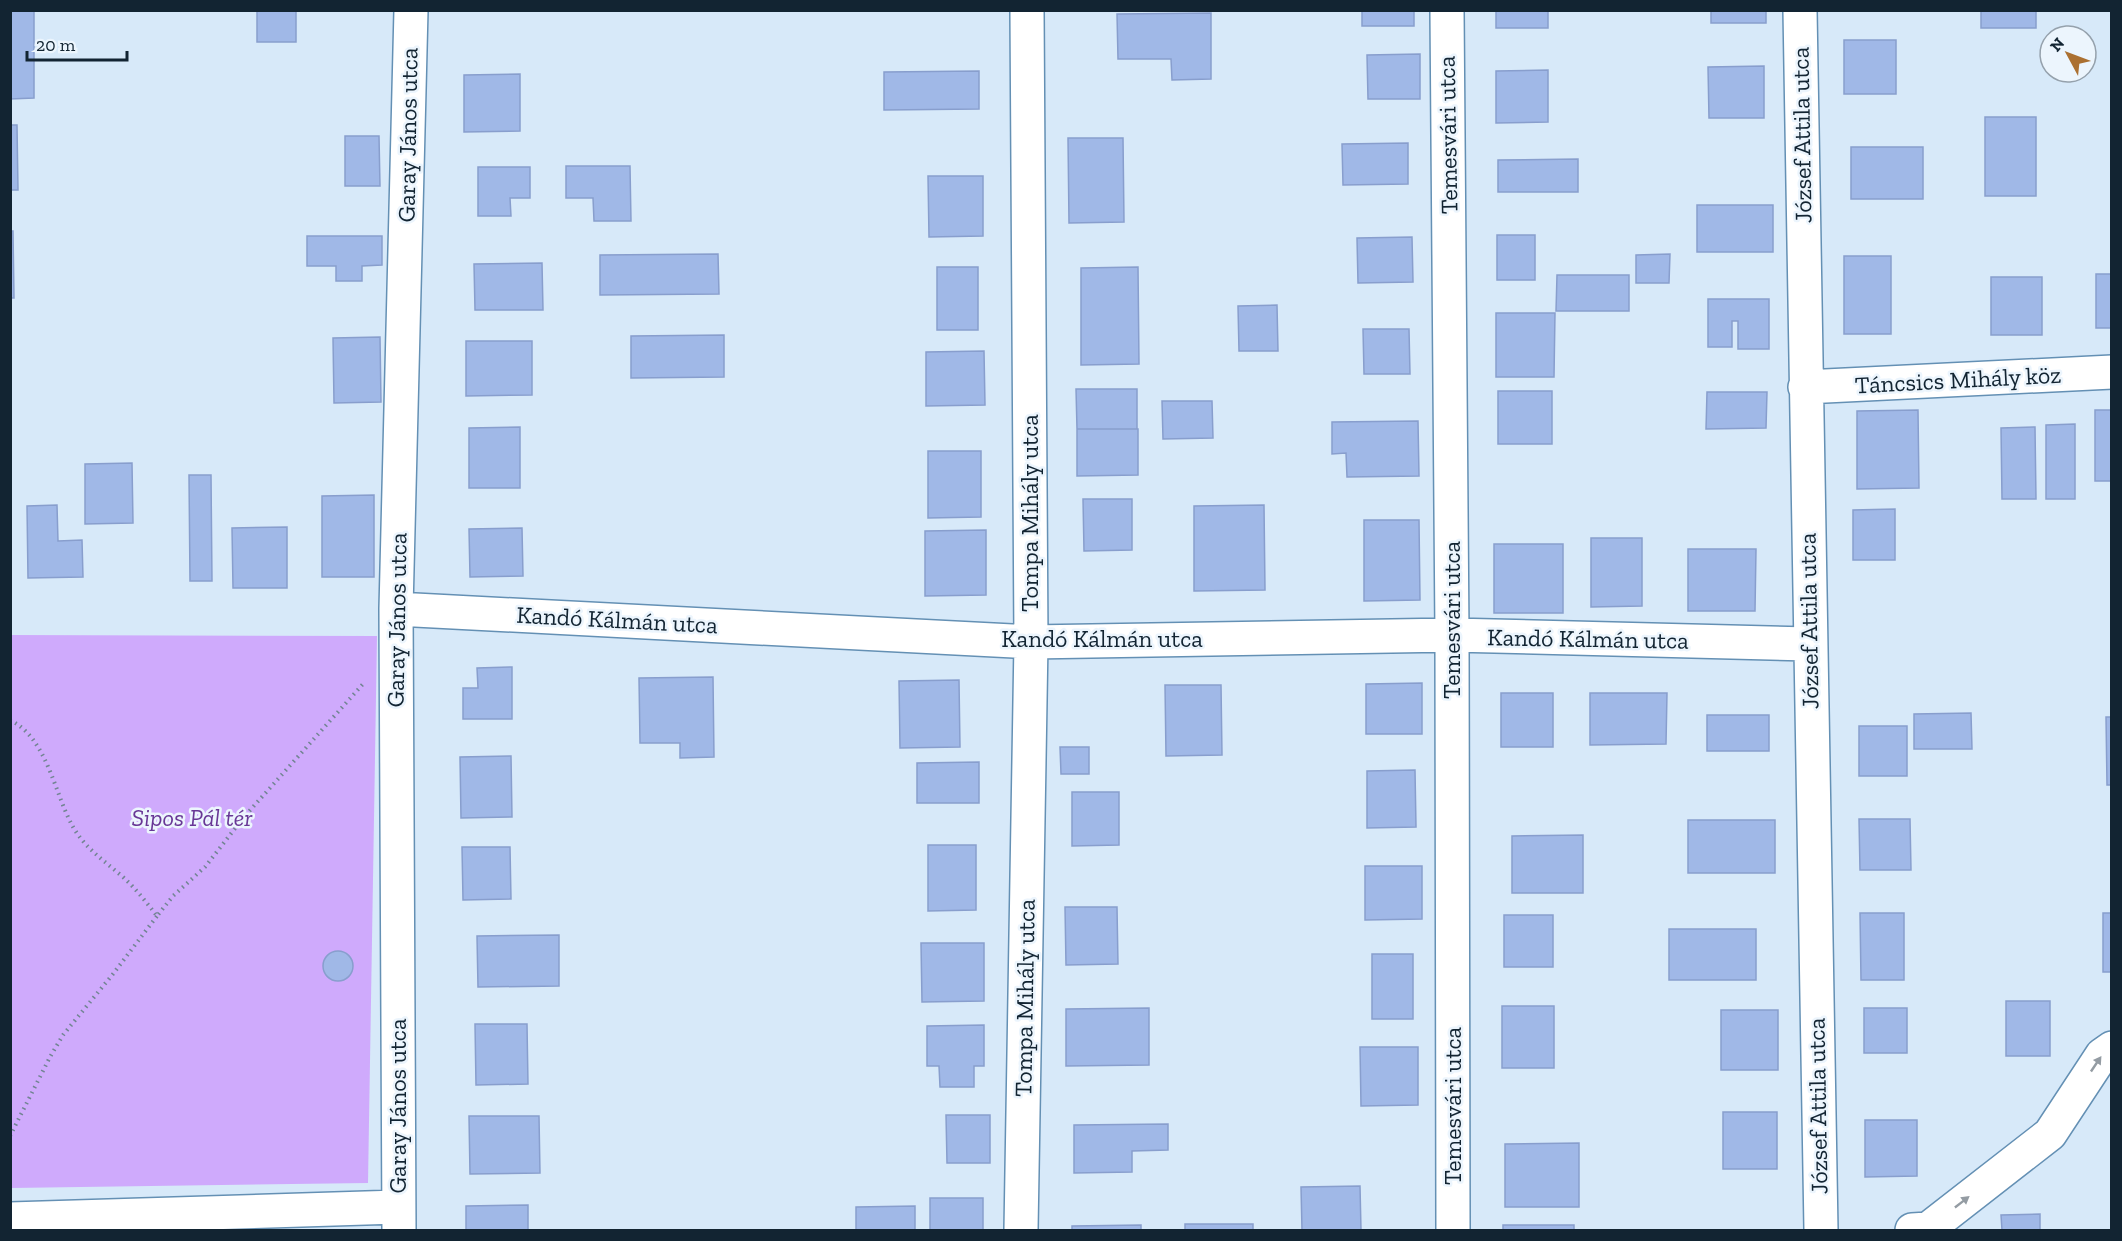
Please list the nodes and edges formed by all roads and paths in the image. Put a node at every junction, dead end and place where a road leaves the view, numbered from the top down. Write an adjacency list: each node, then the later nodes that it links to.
1 (411, 10): 7 (street, Garay János utca)
2 (1027, 10): 9 (street, Tompa Mihály utca)
3 (1447, 10): 8 (street, Temesvári utca)
4 (1800, 10): 6 (street, József Attila utca)
5 (2112, 372): 6 (street, Táncsics Mihály köz)
6 (1805, 387): 10 (street, József Attila utca)
7 (396, 609): 9 (street, Kandó Kálmán utca); 17 (street, Garay János utca)
8 (1452, 635): 9 (street, Kandó Kálmán utca); 10 (street, Kandó Kálmán utca); 19 (street, Temesvári utca)
9 (1030, 642): 18 (street, Tompa Mihály utca)
10 (1809, 644): 20 (street, József Attila utca)
11 (369, 677): 13 (path)
12 (10, 720): 13 (path)
13 (158, 916): 15 (path)
14 (2112, 1048): 21 (street, one-way to 14)
15 (10, 1136)
16 (10, 1219): 17 (street)
17 (398, 1219)
18 (1021, 1230)
19 (1454, 1230)
20 (1821, 1230)
21 (1912, 1230)

